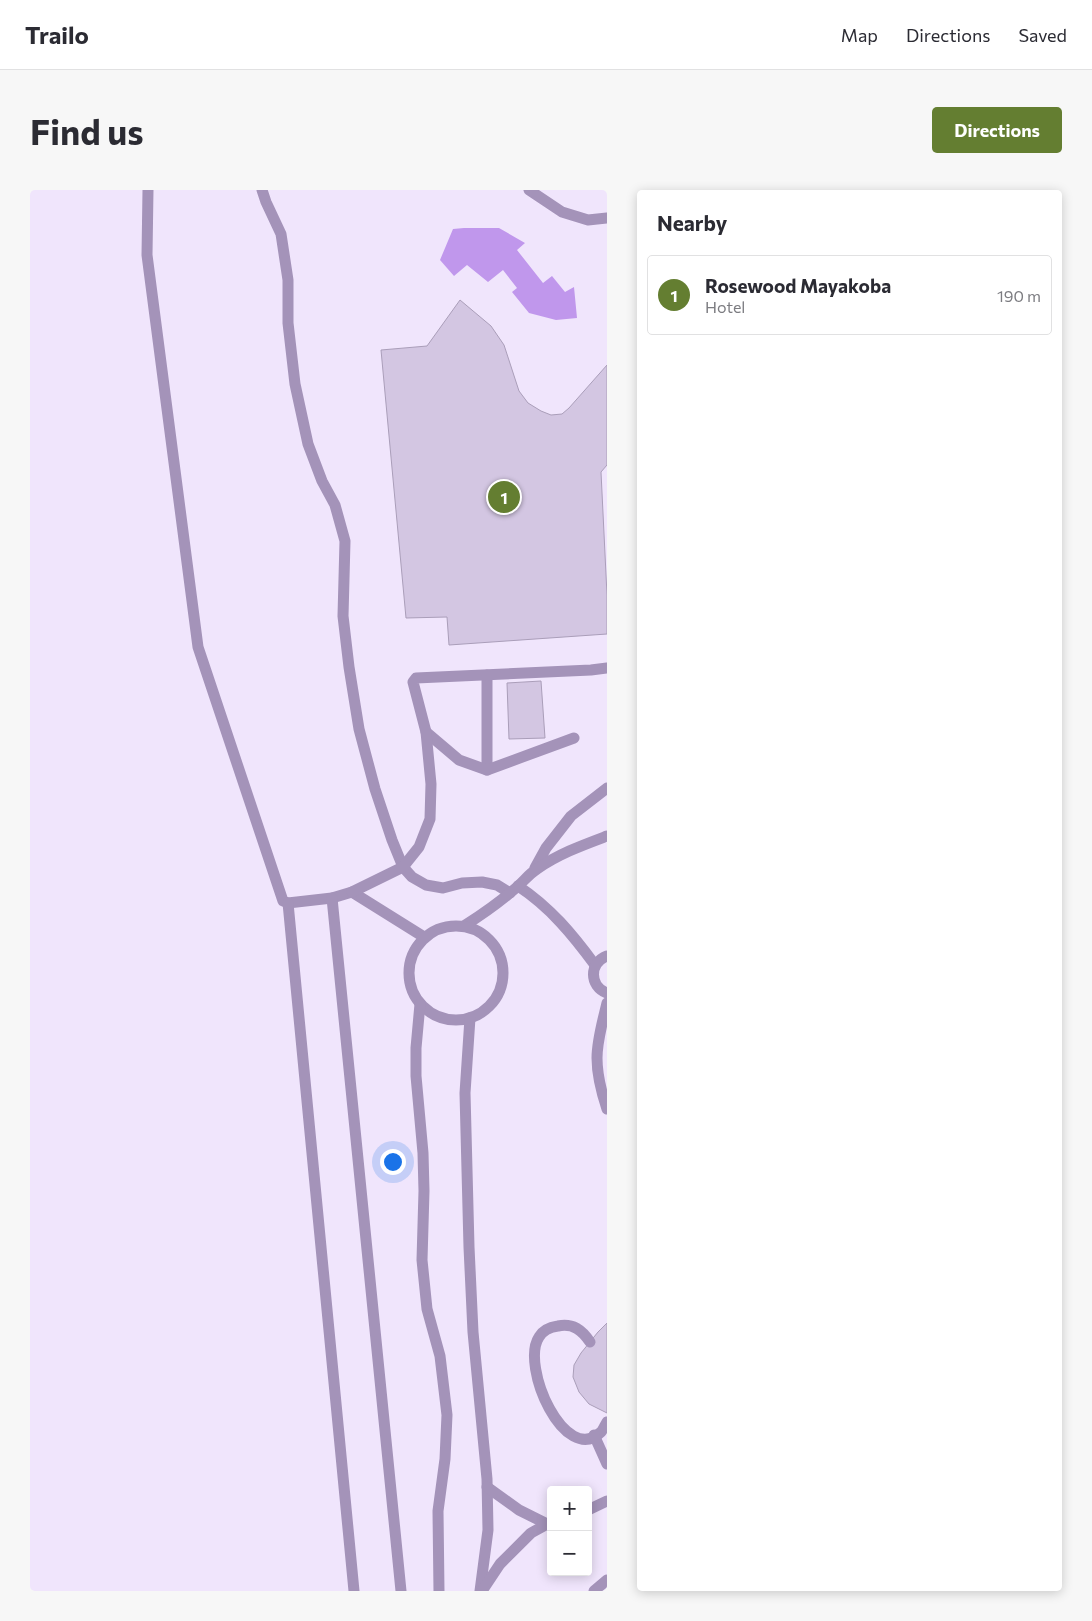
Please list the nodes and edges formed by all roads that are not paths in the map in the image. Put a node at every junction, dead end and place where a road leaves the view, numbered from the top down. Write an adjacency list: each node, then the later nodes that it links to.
1 (148, 190): 17 (lane)
2 (262, 190): 12 (lane)
3 (530, 190): 4 (lane)
4 (607, 218)
5 (607, 668): 6 (lane)
6 (487, 675): 7 (lane); 9 (lane)
7 (426, 732): 9 (lane); 12 (lane)
8 (574, 738): 9 (lane)
9 (487, 770)
10 (607, 788): 13 (lane)
11 (607, 836): 13 (lane)
12 (403, 867): 14 (lane); 15 (lane)
13 (535, 870): 14 (lane)
14 (514, 890): 18 (lane); 21 (lane)
15 (352, 892): 16 (lane); 19 (lane)
16 (332, 898): 17 (lane); 38 (lane)
17 (288, 903): 37 (lane)
18 (464, 926): 19 (lane); 25 (lane)
19 (424, 937): 24 (lane)
20 (607, 956): 21 (lane)
21 (595, 965): 22 (lane)
22 (607, 992)
23 (607, 1003): 26 (lane)
24 (420, 1004): 25 (lane); 39 (lane)
25 (470, 1018): 31 (lane)
26 (607, 1109)
27 (590, 1342): 29 (lane)
28 (607, 1422): 29 (lane)
29 (594, 1436): 30 (lane)
30 (607, 1464)
31 (487, 1487): 34 (lane); 40 (lane)
32 (607, 1501): 33 (lane)
33 (592, 1508)
34 (547, 1522)
35 (547, 1524): 40 (lane)
36 (607, 1580): 41 (lane)
37 (354, 1591)
38 (401, 1591)
39 (439, 1591)
40 (481, 1591)
41 (594, 1591)

